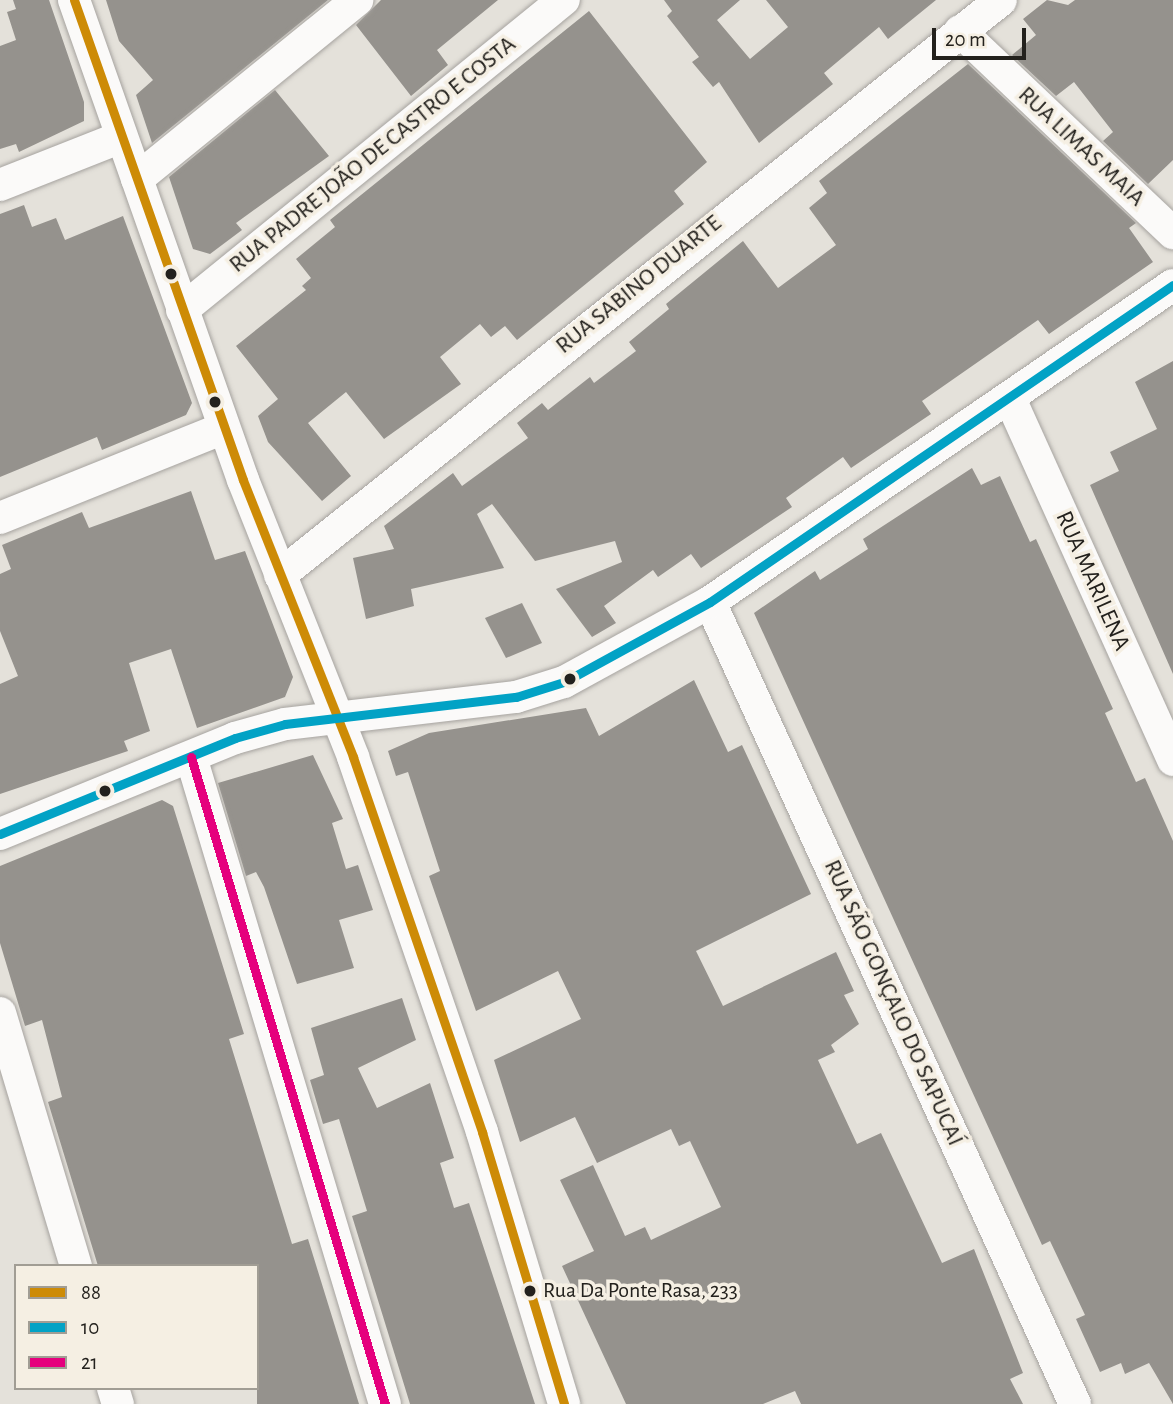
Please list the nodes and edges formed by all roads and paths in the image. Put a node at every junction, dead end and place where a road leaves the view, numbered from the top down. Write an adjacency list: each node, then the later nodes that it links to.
1 (74, 0): 5 (street)
2 (357, 0): 6 (street)
3 (564, 0): 10 (street, RUA PADRE JOÃO DE CASTRO E COSTA)
4 (979, 11): 8 (street, RUA LIMAS MAIA); 14 (street, RUA SABINO DUARTE)
5 (121, 137): 6 (street); 7 (street)
6 (136, 179): 10 (street)
7 (0, 186)
8 (1173, 233)
9 (1173, 285): 11 (street)
10 (182, 310): 12 (street)
11 (1011, 401): 15 (street); 18 (street, RUA MARILENA)
12 (224, 428): 13 (street); 14 (street)
13 (0, 518)
14 (281, 575): 16 (street)
15 (710, 602): 16 (street); 24 (street, RUA SÃO GONÇALO DO SAPUCAÍ)
16 (336, 715): 17 (street); 23 (street)
17 (191, 757): 19 (street); 22 (street)
18 (1173, 760)
19 (0, 834)
20 (0, 1013): 21 (street)
21 (75, 1264)
22 (386, 1404)
23 (564, 1404)
24 (1075, 1404)

